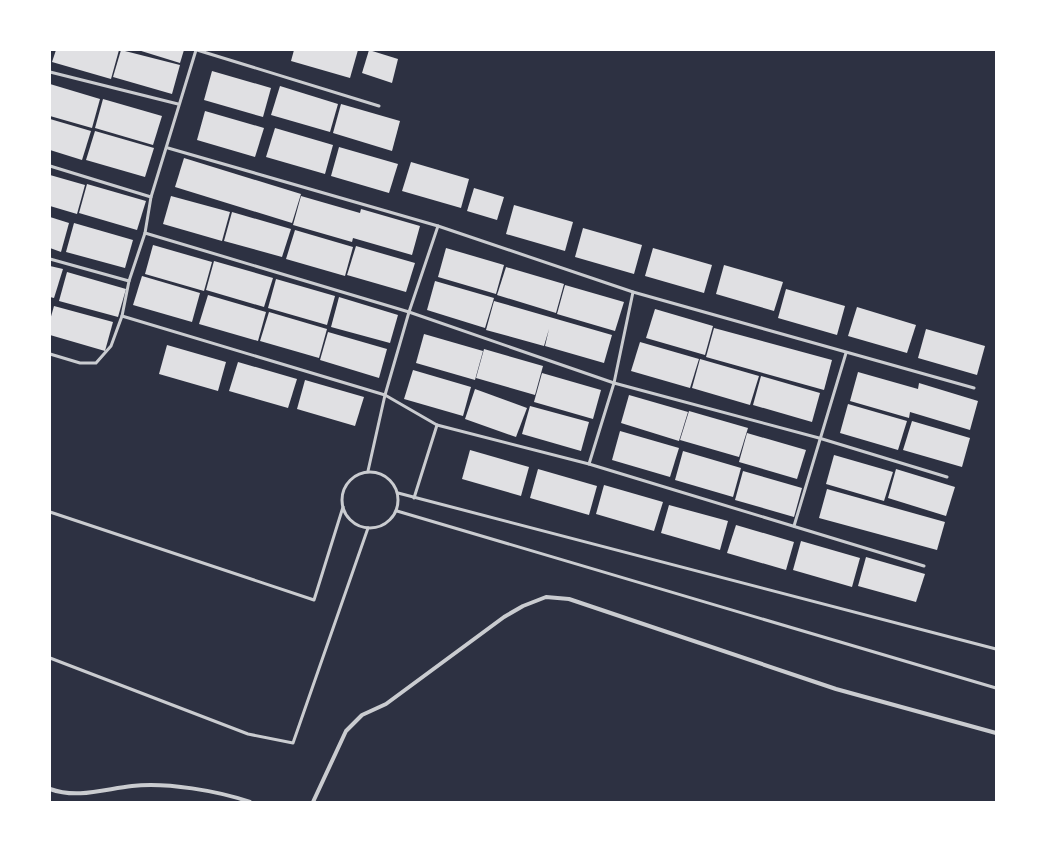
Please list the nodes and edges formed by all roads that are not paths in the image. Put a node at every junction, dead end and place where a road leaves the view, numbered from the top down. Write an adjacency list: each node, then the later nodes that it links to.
1 (196, 50): 3 (lane); 4 (lane)
2 (50, 72): 3 (lane)
3 (178, 104): 5 (lane)
4 (379, 106)
5 (168, 148): 7 (lane); 8 (lane)
6 (50, 166): 7 (lane)
7 (152, 197): 9 (lane)
8 (438, 226): 12 (lane); 13 (lane)
9 (145, 233): 11 (lane); 13 (lane)
10 (50, 259): 11 (lane)
11 (129, 281): 14 (lane)
12 (633, 292): 15 (lane); 17 (lane)
13 (409, 312): 17 (lane); 19 (lane)
14 (122, 316): 16 (lane); 19 (lane)
15 (846, 353): 18 (lane); 21 (lane)
16 (50, 354)
17 (614, 383): 21 (lane); 22 (lane)
18 (974, 388)
19 (385, 395): 20 (lane); 23 (lane)
20 (437, 425): 22 (lane); 26 (lane)
21 (819, 438): 24 (lane); 30 (lane)
22 (589, 464): 30 (lane)
23 (368, 472): 25 (lane); 27 (lane)
24 (947, 477)
25 (398, 493): 26 (lane); 28 (lane)
26 (414, 498): 33 (lane)
27 (343, 507): 29 (lane); 31 (lane)
28 (397, 511): 31 (lane); 35 (lane)
29 (50, 512)
30 (794, 526): 32 (lane)
31 (368, 528): 34 (lane)
32 (924, 566)
33 (996, 650)
34 (50, 658)
35 (996, 688)
36 (996, 733): 39 (street)
37 (50, 789): 38 (street)
38 (250, 802)
39 (313, 802)

